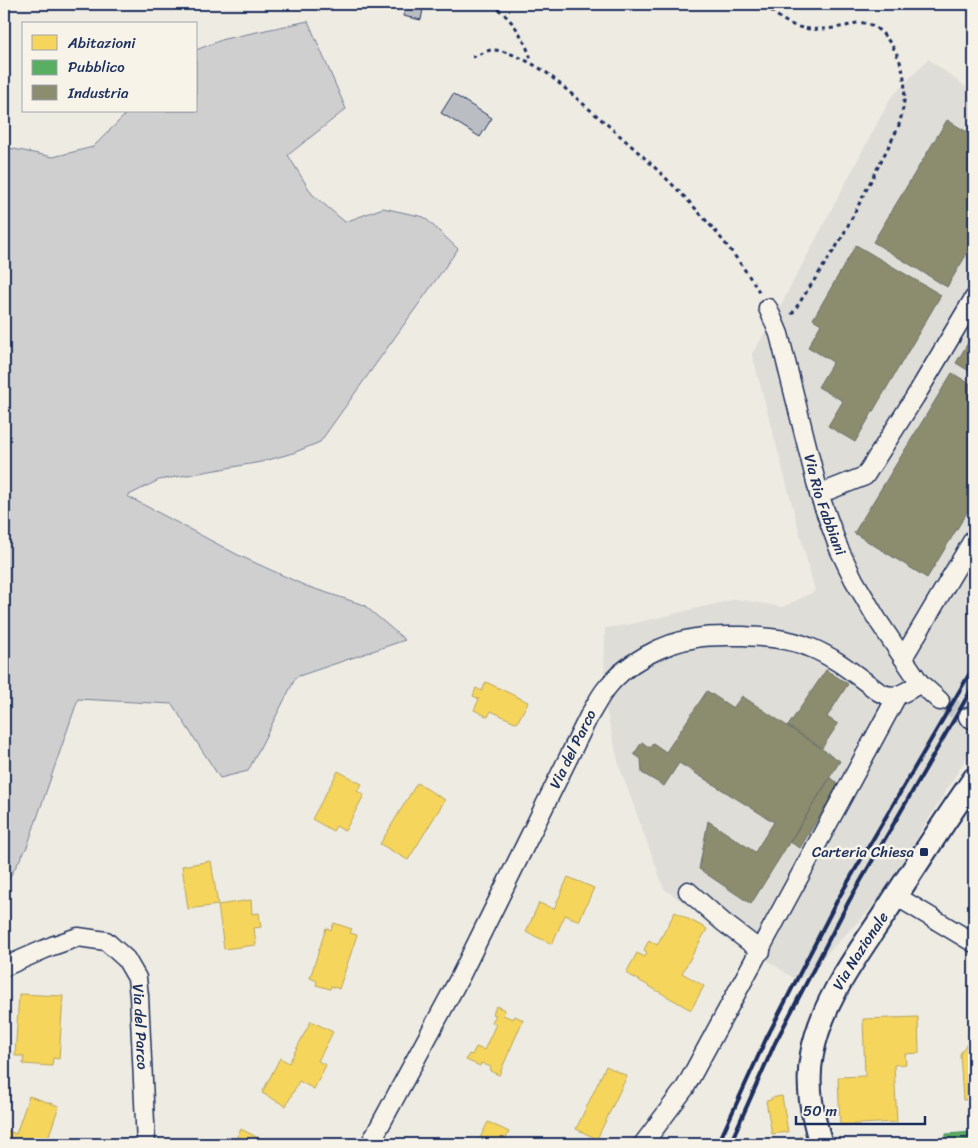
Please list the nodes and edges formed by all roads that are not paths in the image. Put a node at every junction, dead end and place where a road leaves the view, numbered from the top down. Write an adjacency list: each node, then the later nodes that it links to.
1 (974, 298): 3 (street)
2 (768, 308): 3 (street, Via Rio Fabbiani)
3 (819, 494): 5 (street, Via Rio Fabbiani)
4 (974, 538): 5 (street)
5 (903, 658): 6 (street, Via Rio Fabbiani)
6 (920, 683): 7 (street); 8 (street)
7 (897, 696): 13 (street); 16 (street, Via del Parco)
8 (940, 701)
9 (974, 779): 11 (main road, Via Nazionale)
10 (688, 892): 13 (street)
11 (896, 896): 12 (street); 18 (main road, Via Nazionale)
12 (974, 943)
13 (761, 951): 17 (street)
14 (4, 967): 15 (street, Via del Parco)
15 (146, 1144)
16 (370, 1144)
17 (643, 1144)
18 (821, 1144)

